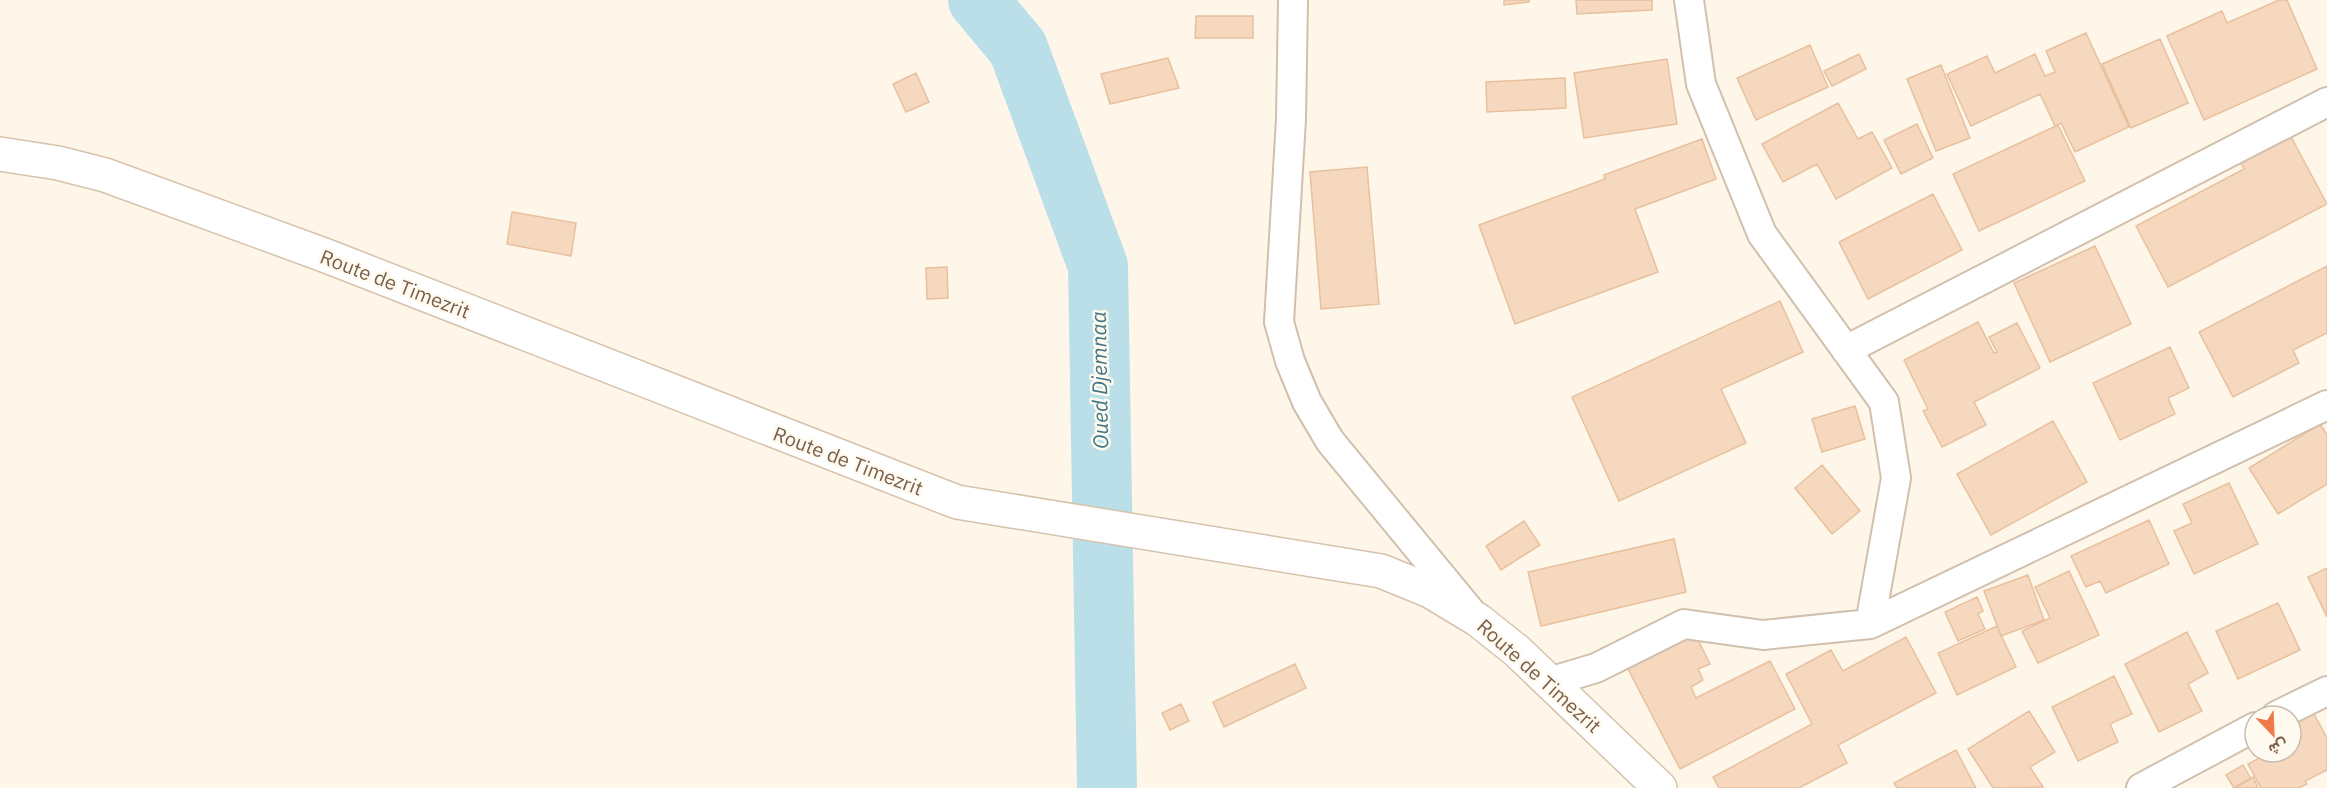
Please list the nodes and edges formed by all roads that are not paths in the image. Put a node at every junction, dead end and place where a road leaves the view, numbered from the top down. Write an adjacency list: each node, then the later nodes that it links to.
1 (1293, 0): 7 (street)
2 (1689, 0): 5 (street)
3 (2327, 102): 5 (street)
4 (0, 154): 7 (main road, Route de Timezrit)
5 (1846, 350): 8 (street)
6 (2327, 405): 8 (street)
7 (1478, 620): 9 (main road, Route de Timezrit)
8 (1870, 624): 9 (street)
9 (1549, 682): 13 (main road, Route de Timezrit)
10 (2327, 691): 11 (street)
11 (2300, 704)
12 (2243, 733): 14 (street)
13 (1660, 788)
14 (2141, 788)

